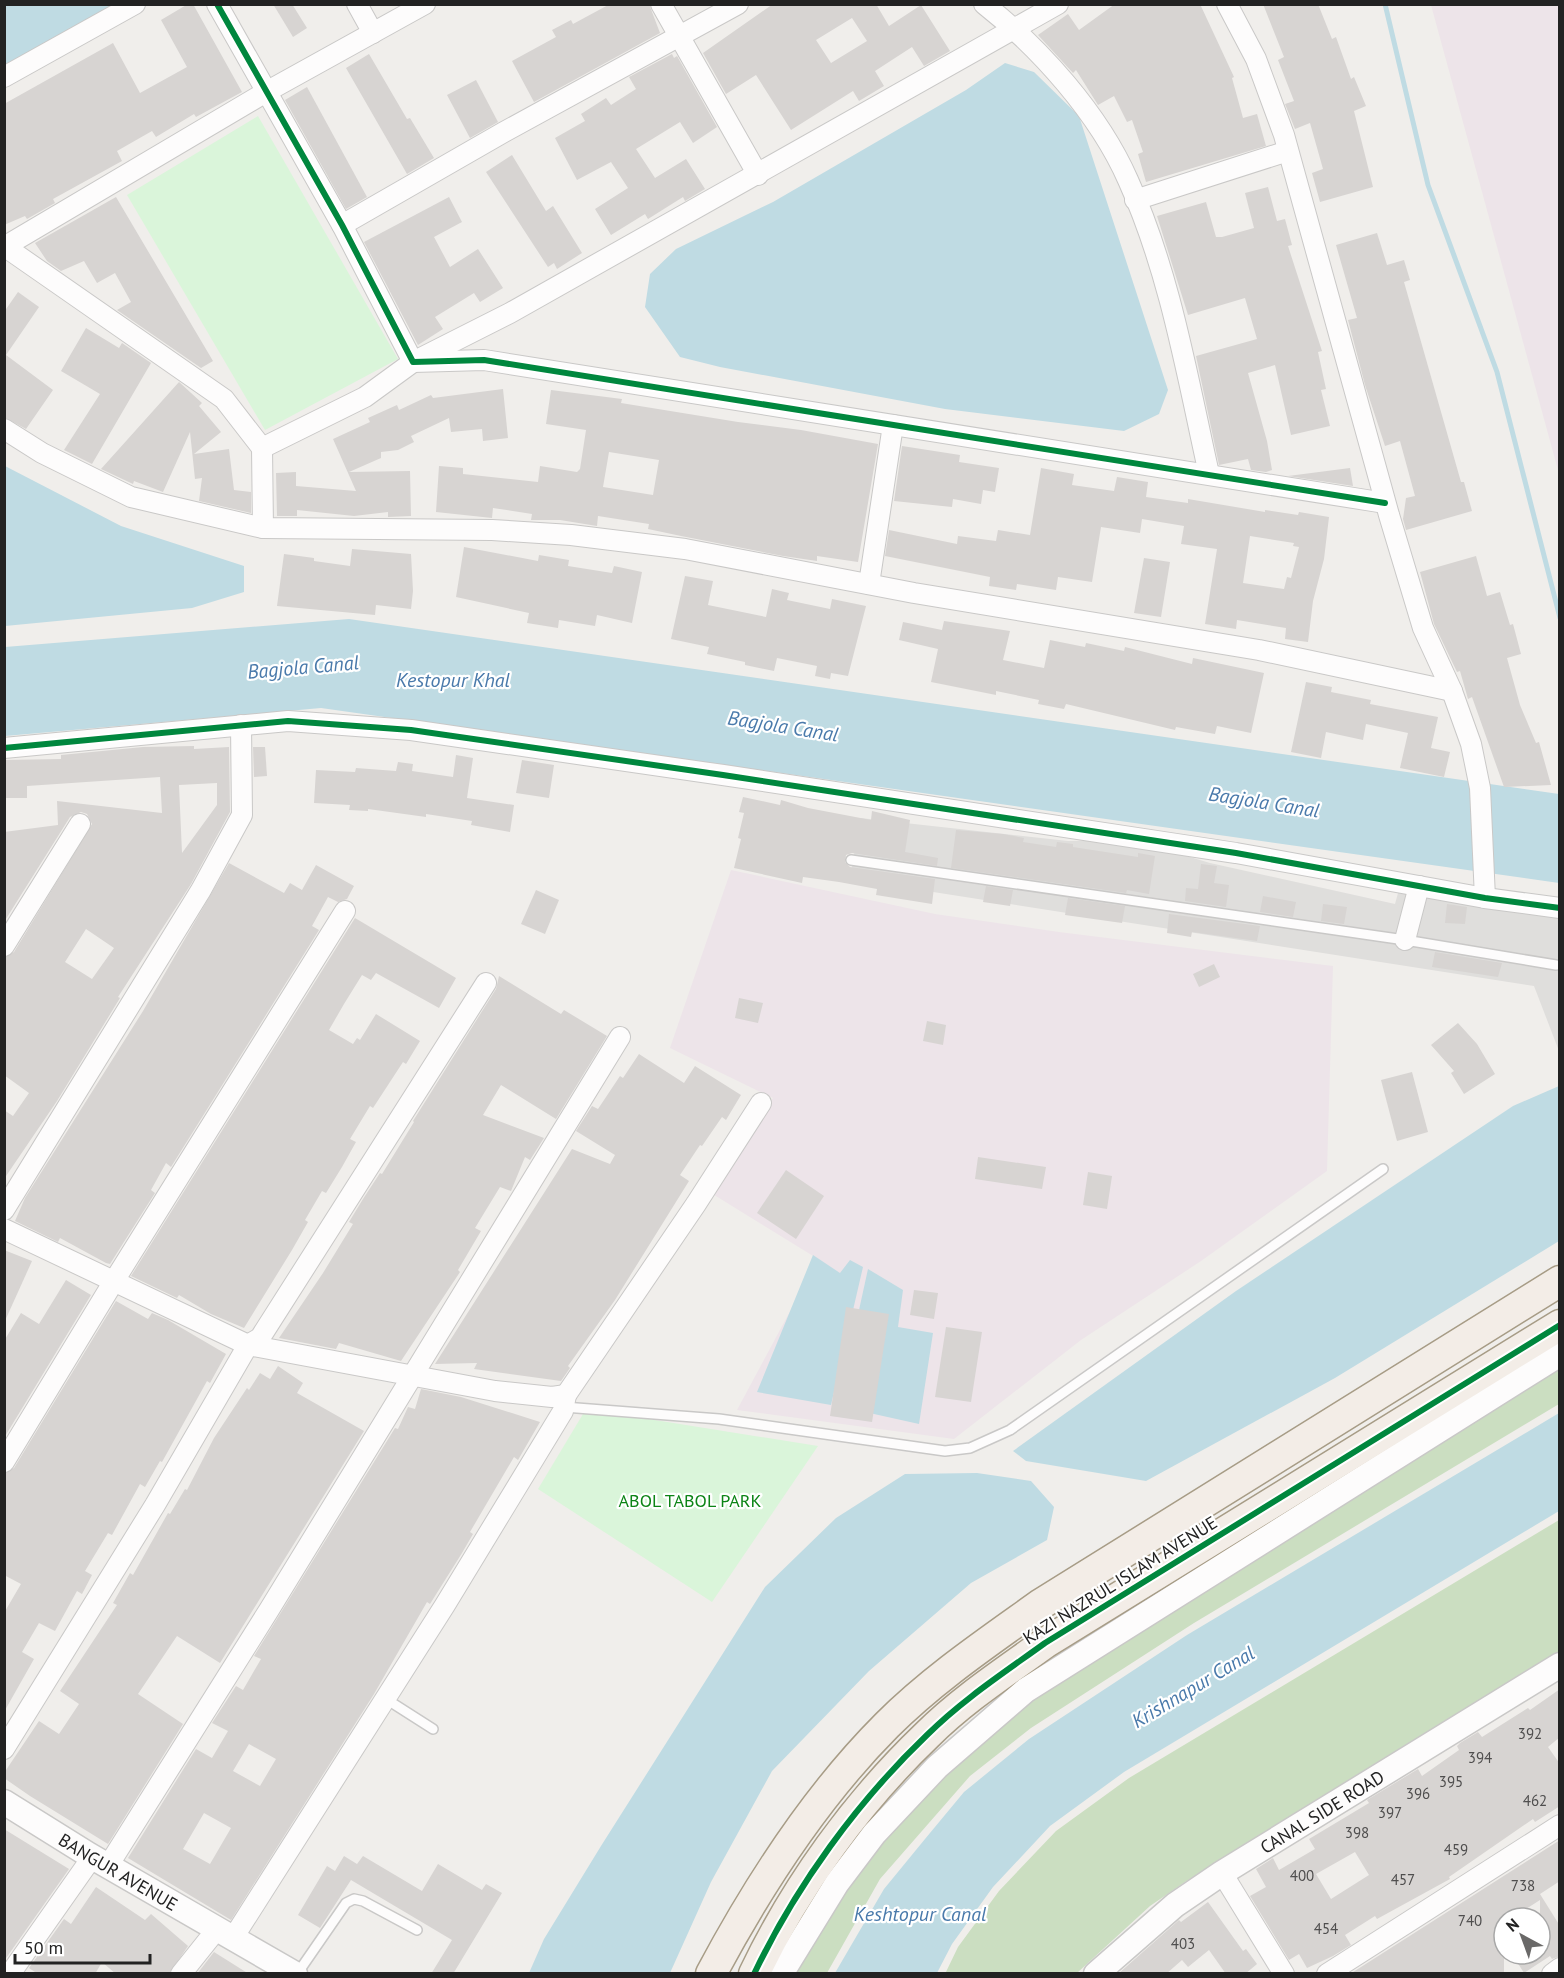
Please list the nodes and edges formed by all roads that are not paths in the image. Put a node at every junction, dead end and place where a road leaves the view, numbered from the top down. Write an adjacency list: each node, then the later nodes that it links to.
1 (135, 4): 13 (street)
2 (217, 4): 14 (street)
3 (357, 4): 11 (street)
4 (426, 4): 11 (street)
5 (662, 4): 12 (street)
6 (738, 4): 12 (street)
7 (984, 4): 10 (street)
8 (1058, 4): 10 (street)
9 (1227, 4): 15 (street)
10 (1017, 30): 16 (street); 17 (street)
11 (373, 33): 14 (street)
12 (680, 38): 16 (street); 18 (street)
13 (4, 77)
14 (266, 92): 18 (street); 19 (street)
15 (1288, 151): 17 (street); 25 (street)
16 (758, 175): 20 (street)
17 (1135, 200): 24 (street)
18 (342, 225): 20 (street)
19 (5, 247): 23 (street)
20 (412, 362): 21 (street); 23 (street)
21 (893, 425): 24 (street); 27 (street)
22 (4, 429): 26 (street)
23 (262, 448): 26 (street)
24 (1209, 474): 25 (street)
25 (1385, 503): 28 (street)
26 (263, 528): 27 (street)
27 (869, 584): 28 (street)
28 (1452, 691): 34 (street)
29 (241, 725): 30 (street); 33 (street); 44 (street)
30 (4, 748)
31 (80, 824): 38 (street)
32 (851, 860): 37 (lane)
33 (1419, 886): 34 (street); 37 (street)
34 (1484, 892): 35 (street)
35 (1560, 908)
36 (345, 911): 46 (street)
37 (1405, 939): 39 (lane)
38 (4, 946)
39 (1556, 966)
40 (486, 983): 49 (street)
41 (620, 1037): 51 (street)
42 (761, 1102): 52 (street)
43 (1383, 1169): 52 (lane)
44 (4, 1210)
45 (4, 1229): 46 (street)
46 (114, 1281): 49 (street); 53 (street)
47 (1560, 1281): 68 (main road, KAZI NAZRUL ISLAM AVENUE)
48 (1560, 1325): 69 (main road, KAZI NAZRUL ISLAM AVENUE)
49 (248, 1345): 51 (street); 57 (street)
50 (1560, 1354): 70 (street)
51 (415, 1375): 52 (street); 60 (street)
52 (565, 1401): 55 (street)
53 (4, 1462)
54 (1560, 1665): 61 (street, CANAL SIDE ROAD)
55 (386, 1699): 56 (lane); 63 (street)
56 (433, 1729)
57 (4, 1749)
58 (4, 1802): 60 (street, BANGUR AVENUE)
59 (1560, 1825): 73 (street)
60 (101, 1861): 63 (street, BANGUR AVENUE); 65 (street)
61 (1222, 1873): 71 (street, CANAL SIDE ROAD); 72 (street)
62 (417, 1930): 67 (lane)
63 (225, 1934): 66 (street); 67 (street, BANGUR AVENUE)
64 (1560, 1968): 74 (street)
65 (10, 1974)
66 (181, 1974)
67 (296, 1974)
68 (711, 1974)
69 (754, 1974)
70 (781, 1974)
71 (1096, 1974)
72 (1284, 1974)
73 (1327, 1974)
74 (1552, 1974)

